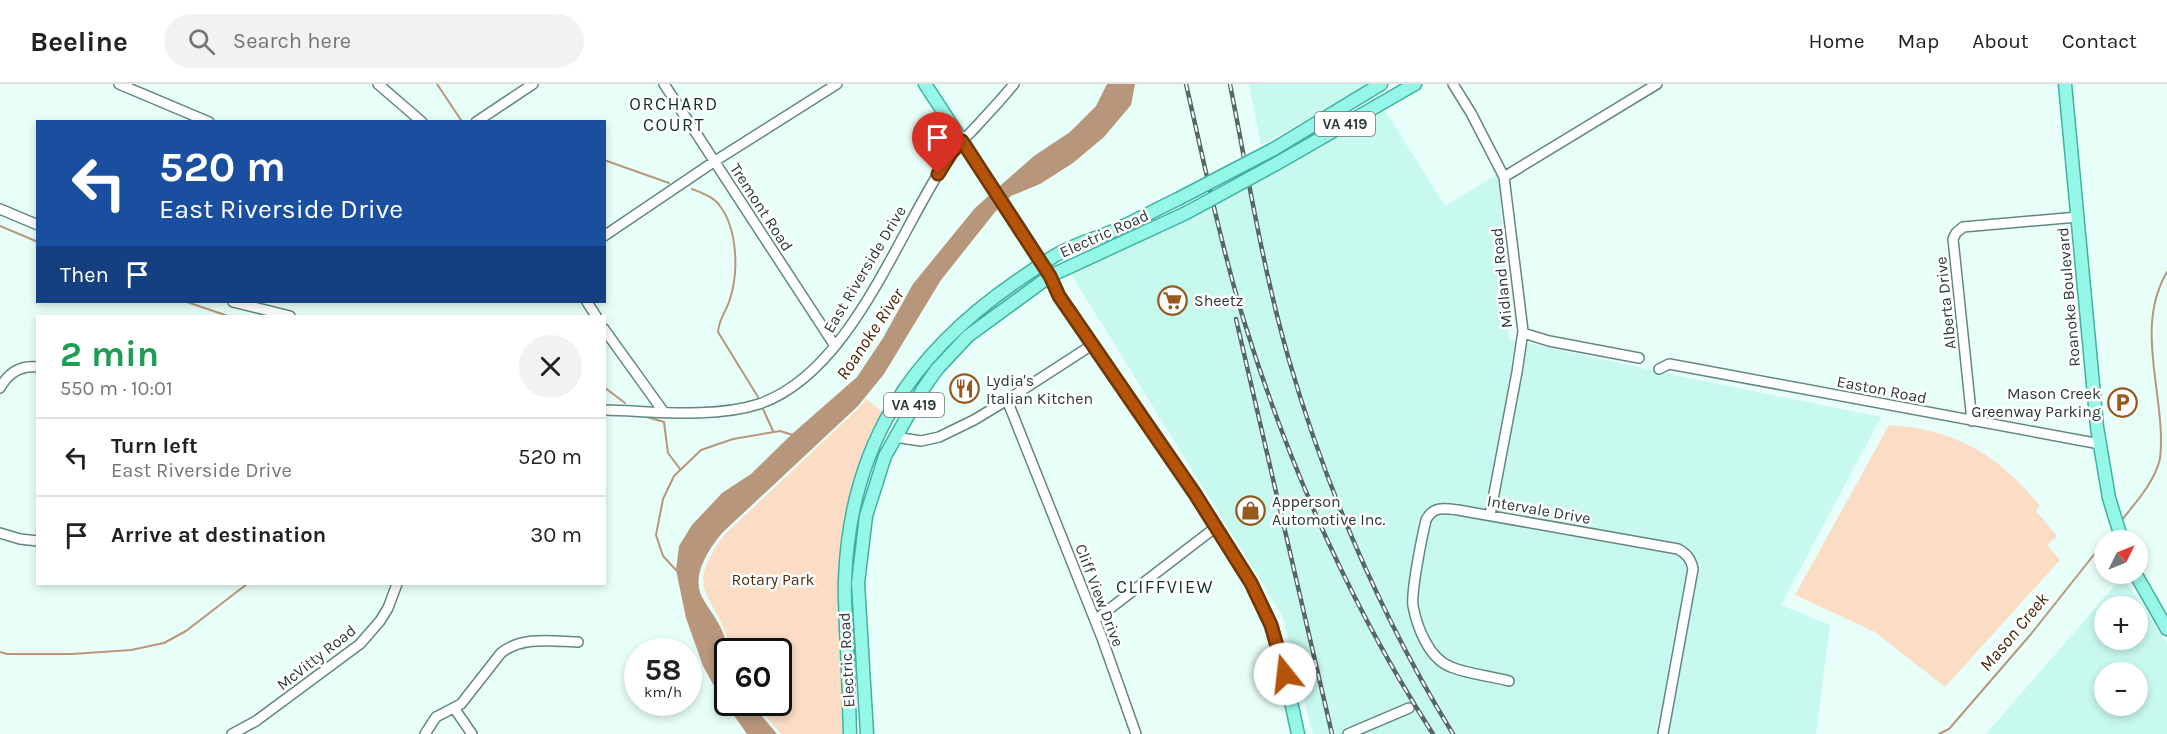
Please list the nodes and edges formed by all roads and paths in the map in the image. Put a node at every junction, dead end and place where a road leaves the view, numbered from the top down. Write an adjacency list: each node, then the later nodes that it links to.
1 (134, 84): 13 (street)
2 (378, 84): 15 (street)
3 (533, 84): 16 (street)
4 (664, 84): 18 (street, Tremont Road)
5 (837, 84): 18 (street)
6 (925, 84): 17 (main road)
7 (1014, 84): 17 (street, East Riverside Drive)
8 (1382, 84): 24 (main road, Electric Road / VA 419, bridge)
9 (1414, 84): 25 (main road, Electric Road / VA 419, bridge)
10 (1453, 84): 19 (street, Midland Road)
11 (1658, 84): 19 (street)
12 (2065, 84): 21 (main road, Roanoke Boulevard)
13 (121, 85): 14 (street)
14 (204, 120)
15 (420, 120)
16 (479, 120)
17 (962, 141): 24 (main road); 31 (street, East Riverside Drive)
18 (715, 161): 23 (street); 31 (street, Tremont Road)
19 (1503, 177): 29 (street, Midland Road)
20 (0, 209): 22 (street)
21 (2078, 217): 39 (street, Alberta Drive); 41 (main road, Roanoke Boulevard)
22 (36, 224)
23 (606, 235)
24 (1042, 264): 25 (main road); 58 (main road, Electric Road / VA 419)
25 (1050, 276): 30 (main road); 40 (main road, Electric Road / VA 419)
26 (237, 303): 27 (street)
27 (286, 315)
28 (606, 332): 38 (street)
29 (1523, 333): 32 (street); 42 (street, Midland Road)
30 (1092, 345): 36 (street); 43 (main road)
31 (835, 346): 38 (street, East Riverside Drive)
32 (1639, 358)
33 (36, 367): 35 (street)
34 (1659, 369): 39 (street, Easton Road)
35 (0, 388)
36 (1007, 400): 40 (street); 49 (street, Cliff View Drive)
37 (606, 410): 38 (street)
38 (663, 411)
39 (1972, 421): 41 (street, Easton Road)
40 (895, 437): 59 (main road, Electric Road / VA 419)
41 (2100, 444): 44 (main road, Roanoke Boulevard)
42 (1490, 516): 52 (street, Intervale Drive); 63 (street, Intervale Drive)
43 (1216, 527): 49 (street); 61 (main road)
44 (2118, 530)
45 (0, 533): 46 (street)
46 (36, 541)
47 (2141, 584): 50 (main road)
48 (397, 585): 55 (street, McVitty Road)
49 (1095, 620): 60 (street, Cliff View Drive)
50 (2167, 629)
51 (578, 642): 53 (street)
52 (1509, 681)
53 (454, 708): 56 (street); 57 (street)
54 (1409, 708): 62 (street)
55 (232, 734)
56 (425, 734)
57 (472, 734)
58 (850, 734)
59 (867, 734)
60 (1136, 734)
61 (1298, 734)
62 (1348, 734)
63 (1663, 734)

